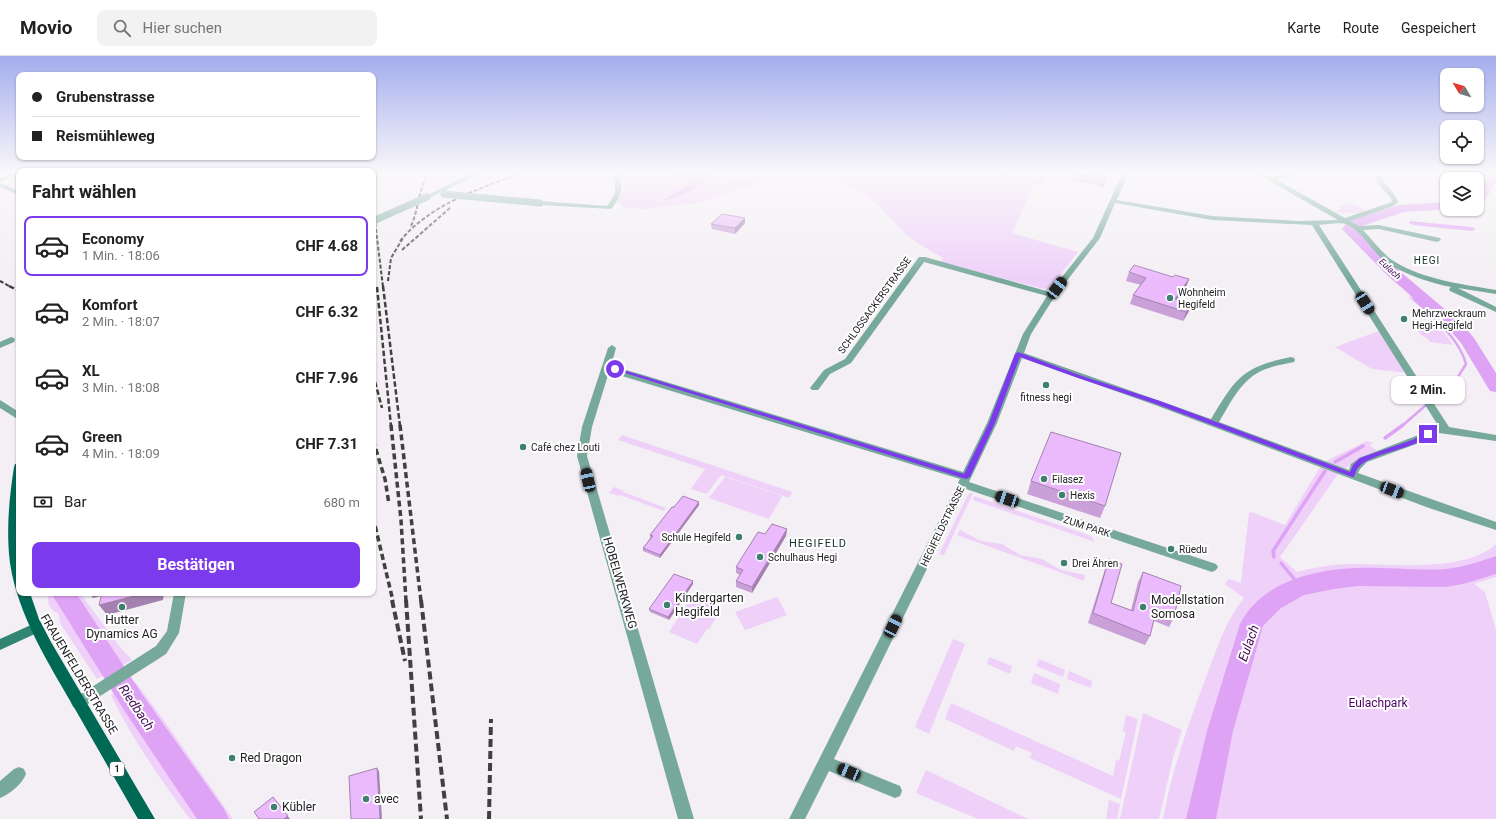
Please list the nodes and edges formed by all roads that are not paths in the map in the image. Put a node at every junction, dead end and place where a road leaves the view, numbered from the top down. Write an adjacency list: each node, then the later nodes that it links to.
1 (399, 210): 6 (street, bridge)
2 (1110, 210): 13 (street, HEGIFELDSTRASSE)
3 (1164, 210): 8 (street)
4 (1324, 210): 7 (street)
5 (1379, 210): 7 (street)
6 (376, 220)
7 (1346, 222): 8 (street); 9 (street)
8 (1314, 223): 25 (street)
9 (1356, 227): 10 (street); 11 (street)
10 (1436, 240)
11 (1440, 283): 12 (street); 14 (street)
12 (1496, 292)
13 (1052, 295): 18 (street, HEGIFELDSTRASSE); 21 (street, SCHLOSSACKERSTRASSE)
14 (1496, 310)
15 (11, 340): 16 (street)
16 (0, 345)
17 (612, 348): 20 (street, HOBELWERKWEG)
18 (1018, 354): 24 (street); 29 (street, HEGIFELDSTRASSE)
19 (1291, 360): 24 (street)
20 (606, 368): 29 (street, ZUM PARK); 43 (street, HOBELWERKWEG)
21 (814, 388)
22 (0, 403): 23 (street)
23 (16, 415)
24 (1213, 423): 27 (street)
25 (1446, 430): 26 (street); 27 (street)
26 (1496, 438)
27 (1352, 475): 30 (street)
28 (16, 476): 32 (main road, FRAUENFELDERSTRASSE / 1)
29 (964, 480): 31 (street, ZUM PARK); 38 (street, HEGIFELDSTRASSE)
30 (1496, 526)
31 (1212, 567)
32 (16, 588)
33 (19, 596): 35 (main road, FRAUENFELDERSTRASSE / 1)
34 (179, 596): 37 (street)
35 (33, 629): 36 (main road); 37 (main road, FRAUENFELDERSTRASSE / 1)
36 (0, 645)
37 (78, 703): 42 (main road, FRAUENFELDERSTRASSE / 1)
38 (825, 762): 40 (street); 44 (street, HEGIFELDSTRASSE)
39 (19, 774): 41 (street)
40 (895, 791)
41 (0, 792)
42 (147, 819)
43 (686, 819)
44 (797, 819)

